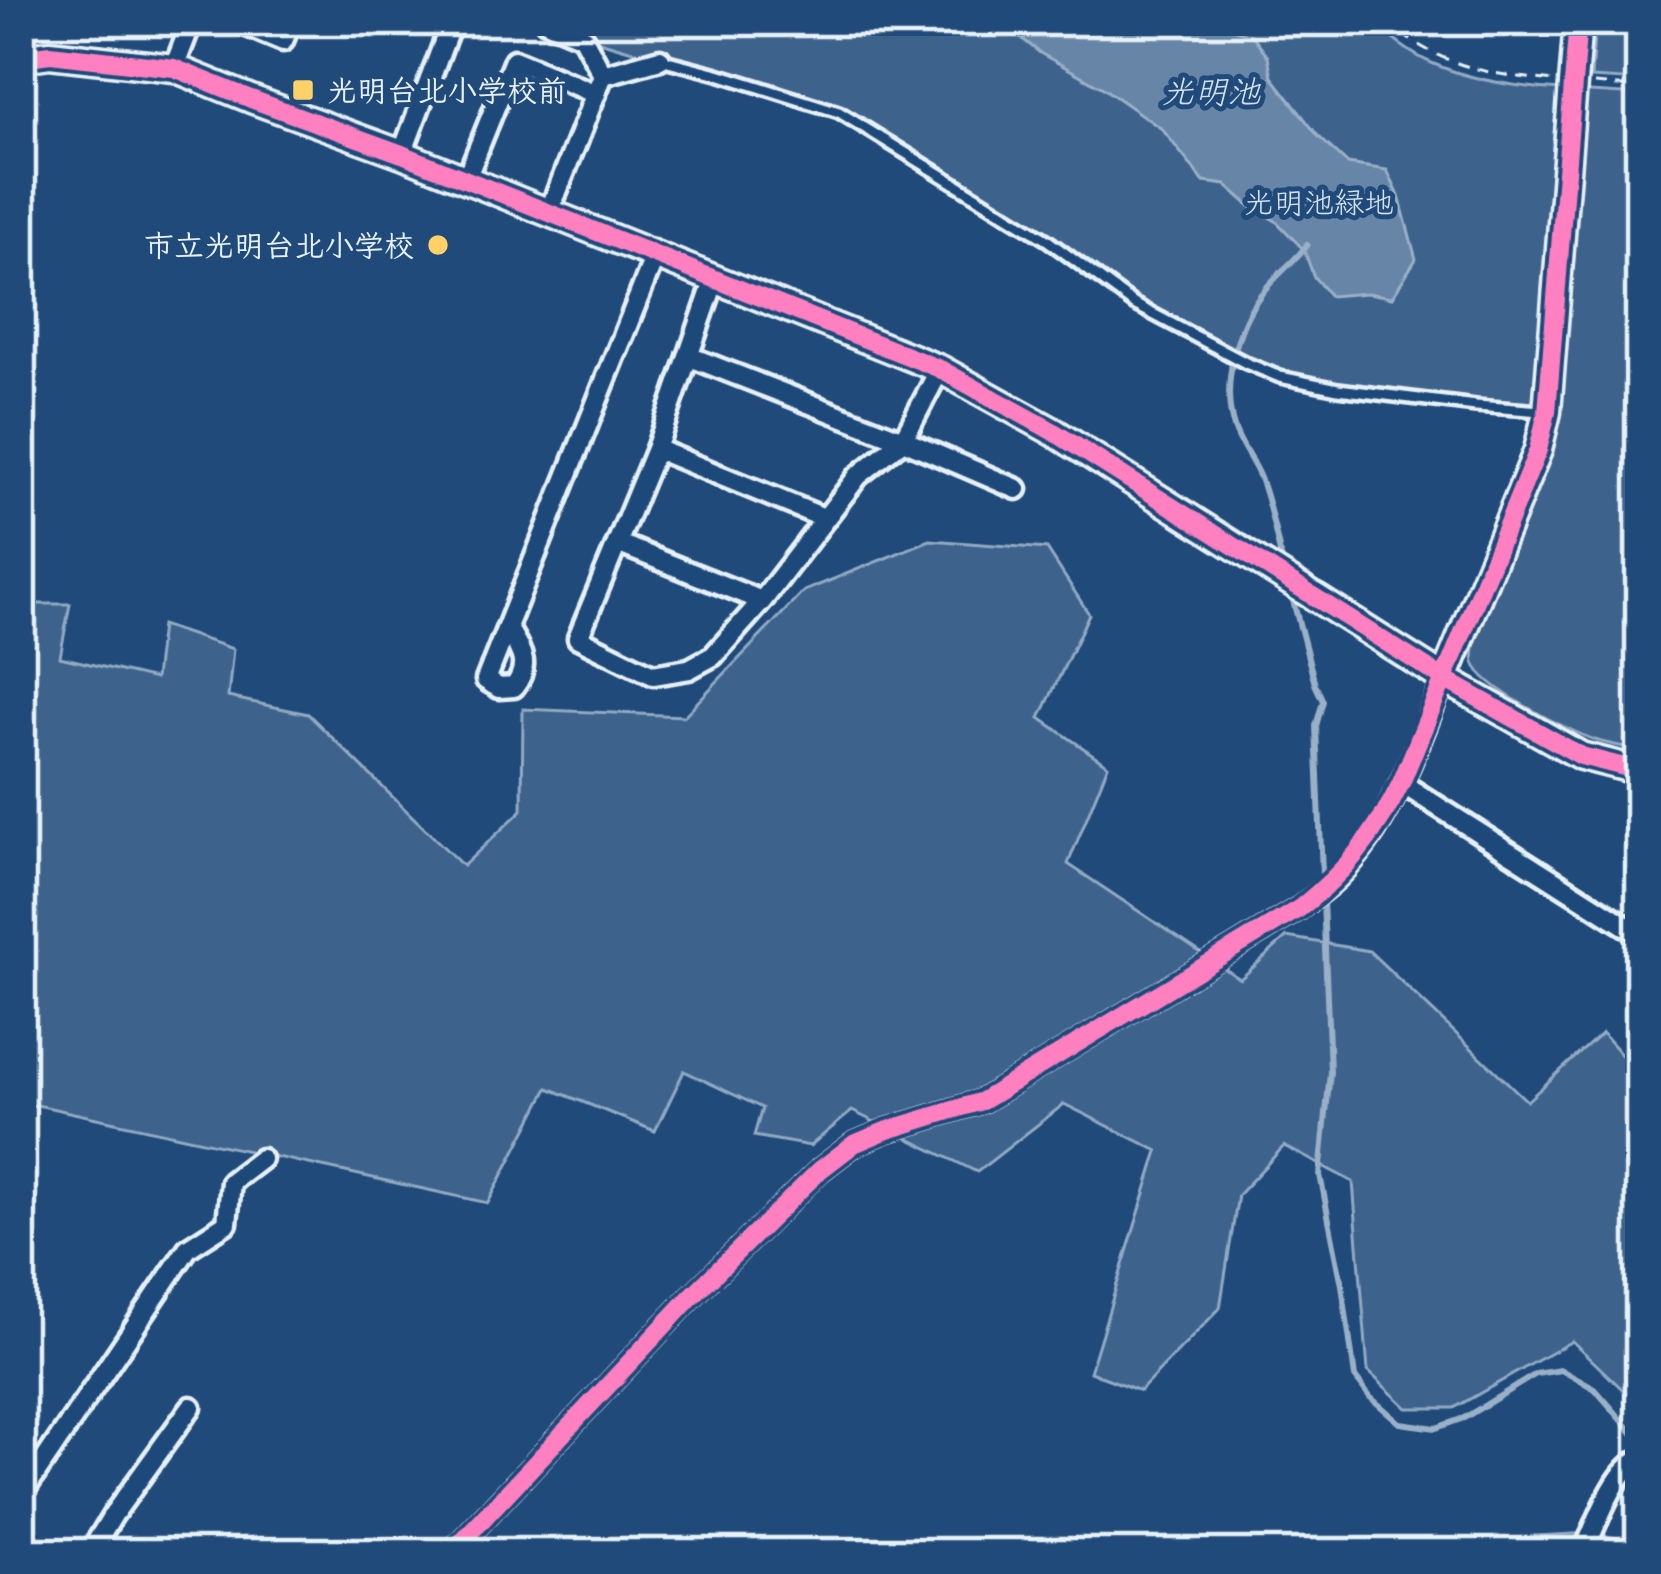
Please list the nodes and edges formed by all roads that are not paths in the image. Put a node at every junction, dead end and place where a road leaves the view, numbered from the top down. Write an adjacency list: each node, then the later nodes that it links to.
1 (192, 21): 9 (street)
2 (235, 21): 3 (street)
3 (291, 21)
4 (452, 21): 11 (street)
5 (546, 21): 10 (street)
6 (1578, 21): 18 (street)
7 (21, 58): 9 (street)
8 (660, 59): 10 (street); 18 (lane)
9 (174, 68): 11 (street)
10 (600, 85): 12 (street); 13 (street)
11 (402, 154): 12 (street)
12 (466, 179): 13 (street)
13 (549, 212): 14 (street)
14 (655, 256): 15 (street); 25 (street)
15 (715, 279): 16 (street); 17 (street)
16 (688, 356): 19 (street); 20 (street)
17 (940, 369): 19 (street); 26 (street)
18 (1547, 412): 26 (street)
19 (903, 440): 21 (street); 22 (street)
20 (656, 449): 22 (street); 23 (street)
21 (1017, 489)
22 (824, 518): 24 (street)
23 (617, 543): 24 (street); 24 (street)
24 (762, 601)
25 (507, 628)
26 (1444, 679): 27 (street); 28 (street)
27 (1640, 772)
28 (1401, 783): 29 (street); 35 (street)
29 (1640, 935)
30 (261, 1159): 33 (street)
31 (191, 1407): 34 (street)
32 (1640, 1459): 36 (street)
33 (21, 1495)
34 (90, 1553)
35 (451, 1553)
36 (1583, 1553)

